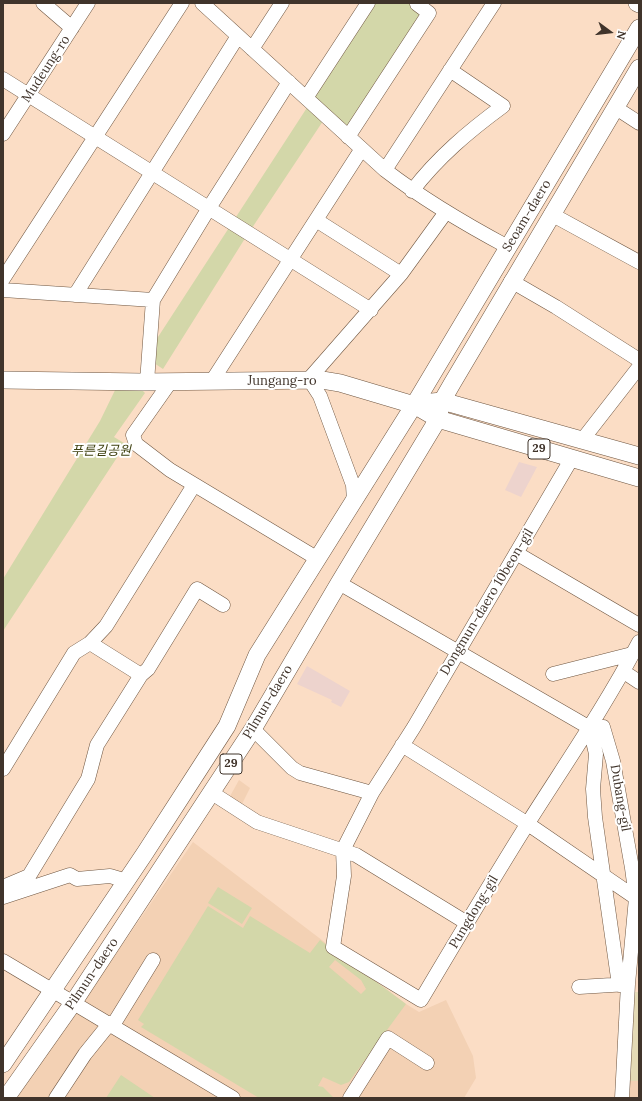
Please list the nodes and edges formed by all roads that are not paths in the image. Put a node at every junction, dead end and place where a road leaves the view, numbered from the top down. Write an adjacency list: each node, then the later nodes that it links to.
1 (44, 3): 9 (street)
2 (88, 3): 9 (street, Mudeung-ro)
3 (182, 3): 22 (street)
4 (202, 3): 11 (street)
5 (282, 3): 12 (street)
6 (368, 3): 18 (street)
7 (494, 3): 14 (street)
8 (417, 4): 23 (street)
9 (72, 28): 17 (street, Mudeung-ro)
10 (639, 28): 32 (main road, Seoam-daero)
11 (238, 36): 12 (street); 26 (street)
12 (252, 49): 16 (street)
13 (639, 68): 19 (main road, Seoam-daero)
14 (450, 70): 25 (street); 27 (street)
15 (3, 79): 17 (street)
16 (289, 82): 18 (street); 28 (street)
17 (29, 95): 21 (street, Mudeung-ro); 22 (street)
18 (306, 98): 23 (street)
19 (616, 108): 20 (street); 30 (main road, Seoam-daero)
20 (639, 123)
21 (3, 134)
22 (96, 137): 26 (street); 36 (street)
23 (348, 137): 24 (street)
24 (361, 150): 25 (street); 31 (street)
25 (385, 170): 27 (street)
26 (152, 173): 28 (street); 39 (street)
27 (412, 191): 29 (street)
28 (209, 208): 33 (street); 40 (street)
29 (446, 212): 32 (street); 35 (street)
30 (551, 214): 34 (street); 37 (main road, Seoam-daero)
31 (316, 220): 33 (street); 35 (street)
32 (508, 247): 50 (main road, Seoam-daero)
33 (290, 260): 41 (street); 47 (street)
34 (639, 262)
35 (401, 274): 41 (street)
36 (3, 279)
37 (511, 281): 42 (street); 49 (main road, Seoam-daero)
38 (3, 290): 39 (street)
39 (75, 295): 40 (street)
40 (153, 300): 48 (street)
41 (371, 310): 44 (street)
42 (639, 360)
43 (639, 367): 52 (street)
44 (308, 379): 47 (main road, Jungang-ro); 50 (main road, Jungang-ro); 57 (street)
45 (3, 380): 48 (main road, Jungang-ro)
46 (171, 381): 47 (main road, Jungang-ro); 48 (main road, Jungang-ro); 56 (street)
47 (212, 381)
48 (147, 382)
49 (442, 401): 50 (main road, 29); 51 (main road, Seoam-daero); 52 (main road, 29)
50 (414, 405): 51 (main road); 57 (main road, Pilmun-daero / 29)
51 (438, 419): 54 (main road, 29); 60 (main road, Pilmun-daero / 29)
52 (583, 439): 53 (main road, 29)
53 (639, 456)
54 (572, 458): 55 (main road, 29); 58 (street, Dongmun-daero 10beon-gil)
55 (639, 478)
56 (194, 484): 59 (street); 63 (street)
57 (354, 501): 59 (main road, Pilmun-daero / 29)
58 (516, 553): 62 (street); 65 (street, Dongmun-daero 10beon-gil)
59 (318, 559): 79 (main road, Pilmun-daero / 29)
60 (339, 583): 65 (street); 71 (main road, Pilmun-daero / 29)
61 (223, 605): 68 (street)
62 (639, 625)
63 (90, 643): 68 (street); 73 (street)
64 (636, 648): 66 (street, Pungdong-gil); 67 (street, Pungdong-gil)
65 (458, 651): 70 (street); 72 (street, Dongmun-daero 10beon-gil)
66 (624, 672): 69 (street); 70 (street, Pungdong-gil)
67 (553, 674)
68 (141, 675): 80 (street)
69 (639, 682)
70 (590, 728): 76 (street, Pungdong-gil); 78 (street); 81 (street, Dubang-gil)
71 (253, 729): 74 (main road, Pilmun-daero / 29); 75 (street)
72 (402, 745): 75 (street, Dongmun-daero 10beon-gil); 76 (street)
73 (3, 769)
74 (212, 793): 77 (street); 90 (main road, Pilmun-daero / 29)
75 (372, 793): 77 (street, Dongmun-daero 10beon-gil)
76 (528, 824): 78 (street); 83 (street, Pungdong-gil)
77 (344, 850): 83 (street); 89 (street, Dongmun-daero 10beon-gil)
78 (602, 875): 81 (street); 86 (street)
79 (127, 881): 82 (street); 88 (main road, Pilmun-daero / 29)
80 (3, 887)
81 (638, 897): 86 (street, Dubang-gil)
82 (3, 898)
83 (467, 923): 89 (street, Pungdong-gil)
84 (153, 960): 91 (street)
85 (3, 961): 88 (street)
86 (623, 984): 87 (street); 98 (street, Dubang-gil)
87 (579, 987)
88 (51, 991): 90 (street); 93 (main road, Pilmun-daero / 29)
89 (421, 1000)
90 (73, 1003): 91 (street); 94 (main road, Pilmun-daero / 29)
91 (112, 1024): 95 (street); 96 (street)
92 (427, 1063): 97 (street)
93 (3, 1064)
94 (6, 1098)
95 (56, 1098)
96 (233, 1098)
97 (350, 1098)
98 (622, 1098)

